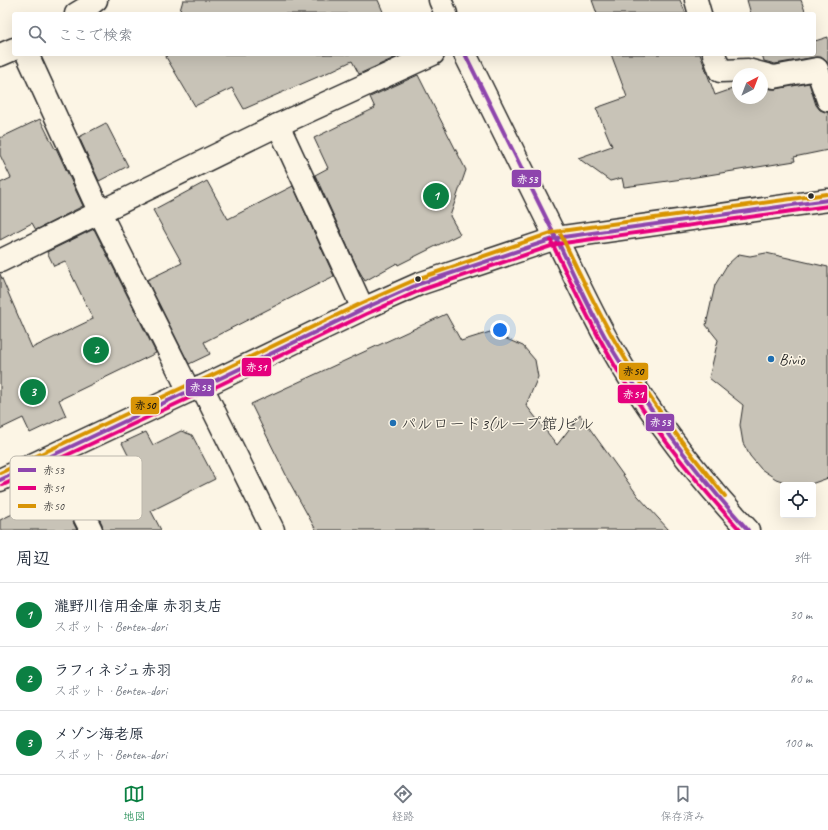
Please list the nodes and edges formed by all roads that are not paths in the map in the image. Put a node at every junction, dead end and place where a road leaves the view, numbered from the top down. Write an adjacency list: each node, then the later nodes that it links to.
1 (96, 0): 4 (street)
2 (440, 0): 5 (street)
3 (696, 0): 6 (street)
4 (79, 12)
5 (445, 12)
6 (699, 12)
7 (12, 50): 8 (street)
8 (0, 55)
9 (28, 56): 16 (street)
10 (429, 56): 14 (street)
11 (465, 56): 17 (street)
12 (715, 56): 13 (street)
13 (828, 100)
14 (278, 125): 16 (street); 19 (street)
15 (828, 200): 17 (street)
16 (100, 212): 18 (street); 20 (street)
17 (556, 238): 19 (street); 27 (street)
18 (0, 261)
19 (363, 309): 20 (street)
20 (196, 389): 21 (street); 26 (street)
21 (54, 455)
22 (10, 475): 23 (street)
23 (0, 480)
24 (86, 520): 25 (street)
25 (91, 530)
26 (273, 530)
27 (748, 530)

